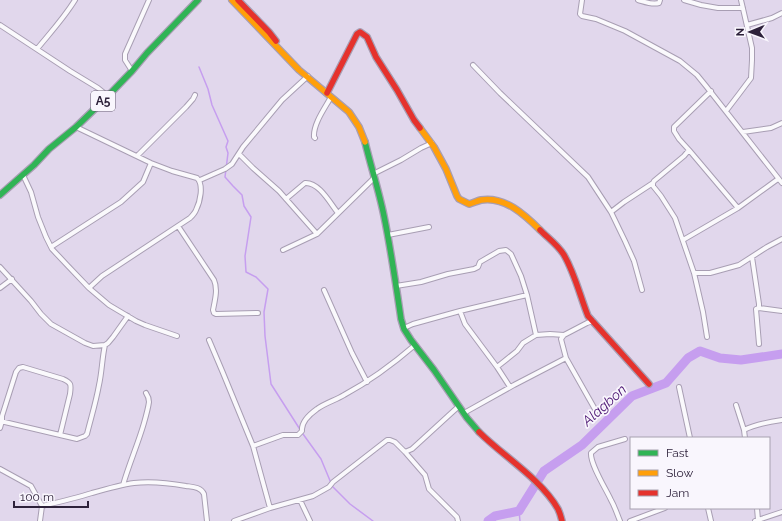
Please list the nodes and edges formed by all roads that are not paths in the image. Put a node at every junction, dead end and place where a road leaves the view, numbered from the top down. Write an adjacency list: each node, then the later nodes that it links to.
1 (75, 0): 16 (street)
2 (149, 0): 18 (street)
3 (198, 0): 18 (main road, A5)
4 (232, 0): 15 (main road)
5 (238, 0): 15 (main road)
6 (582, 0): 20 (street)
7 (638, 0): 8 (street)
8 (660, 0)
9 (684, 0): 11 (street)
10 (741, 0): 11 (street)
11 (743, 8): 14 (street)
12 (782, 13): 14 (street)
13 (0, 25): 16 (street)
14 (746, 25): 24 (street)
15 (267, 34): 19 (main road)
16 (37, 49): 23 (street)
17 (473, 65): 43 (street)
18 (132, 71): 23 (main road, A5)
19 (307, 75): 22 (main road); 31 (street)
20 (711, 91): 24 (street); 30 (street)
21 (195, 95): 32 (street)
22 (329, 95): 28 (street); 29 (main road); 35 (main road)
23 (106, 98): 26 (main road, A5)
24 (726, 110): 27 (street)
25 (782, 124): 27 (street)
26 (76, 127): 32 (street); 34 (main road, A5)
27 (743, 132): 36 (street)
28 (315, 138)
29 (432, 143): 35 (street); 68 (main road)
30 (689, 150): 38 (street); 42 (street)
31 (239, 154): 37 (street); 41 (street)
32 (137, 156): 33 (street)
33 (151, 163): 37 (street); 51 (street)
34 (23, 175): 40 (main road, A5); 51 (street)
35 (375, 175): 44 (street); 48 (main road)
36 (778, 179): 39 (street); 42 (street)
37 (200, 180): 45 (street)
38 (653, 183): 43 (street); 50 (street)
39 (782, 183)
40 (0, 195)
41 (286, 199): 44 (street); 47 (street)
42 (738, 208): 50 (street)
43 (611, 212): 61 (street)
44 (338, 213): 47 (street)
45 (178, 226): 59 (street); 66 (street)
46 (429, 226): 48 (street)
47 (317, 234): 52 (street)
48 (388, 235): 57 (main road)
49 (782, 239): 53 (street)
50 (683, 240): 55 (street)
51 (51, 246): 59 (street)
52 (283, 250)
53 (752, 257): 55 (street); 63 (street)
54 (0, 267): 56 (street)
55 (694, 273): 73 (street)
56 (12, 279): 58 (street); 76 (street)
57 (396, 286): 62 (street); 69 (main road)
58 (0, 288)
59 (89, 288): 67 (street)
60 (324, 290): 80 (street)
61 (642, 290)
62 (527, 295): 65 (street); 70 (street)
63 (759, 308): 64 (street); 75 (street)
64 (782, 311)
65 (460, 312): 69 (street); 79 (street)
66 (258, 313)
67 (128, 316): 72 (street); 76 (street)
68 (593, 321): 71 (street); 81 (main road)
69 (404, 328): 77 (main road)
70 (536, 335): 71 (street); 79 (street)
71 (564, 335): 78 (street)
72 (177, 336)
73 (707, 337)
74 (209, 340): 97 (street)
75 (759, 344)
76 (105, 345): 93 (street)
77 (414, 345): 80 (street); 86 (main road)
78 (566, 358): 82 (street); 87 (street)
79 (497, 367): 82 (street)
80 (367, 382): 97 (street)
81 (649, 384)
82 (510, 387): 88 (street)
83 (679, 387): 94 (street)
84 (146, 393): 100 (street)
85 (736, 404): 92 (street)
86 (459, 406): 88 (main road); 98 (street)
87 (596, 411)
88 (464, 413): 114 (main road)
89 (782, 420): 92 (street)
90 (1, 421): 91 (street); 93 (street); 93 (street)
91 (0, 428)
92 (744, 430): 95 (street)
93 (60, 435)
94 (690, 437)
95 (745, 437)
96 (625, 439): 115 (street)
97 (253, 446): 103 (street)
98 (406, 452): 101 (street); 113 (street)
99 (0, 469): 102 (street)
100 (123, 485): 102 (street); 110 (street)
101 (300, 500): 103 (street); 112 (street)
102 (42, 506): 109 (street)
103 (270, 508): 111 (street)
104 (662, 509): 116 (street)
105 (708, 509): 117 (street)
106 (757, 509): 108 (street)
107 (782, 512): 108 (street)
108 (757, 520)
109 (40, 521)
110 (207, 521)
111 (234, 521)
112 (310, 521)
113 (458, 521)
114 (562, 521)
115 (620, 521)
116 (630, 521)
117 (711, 521)

